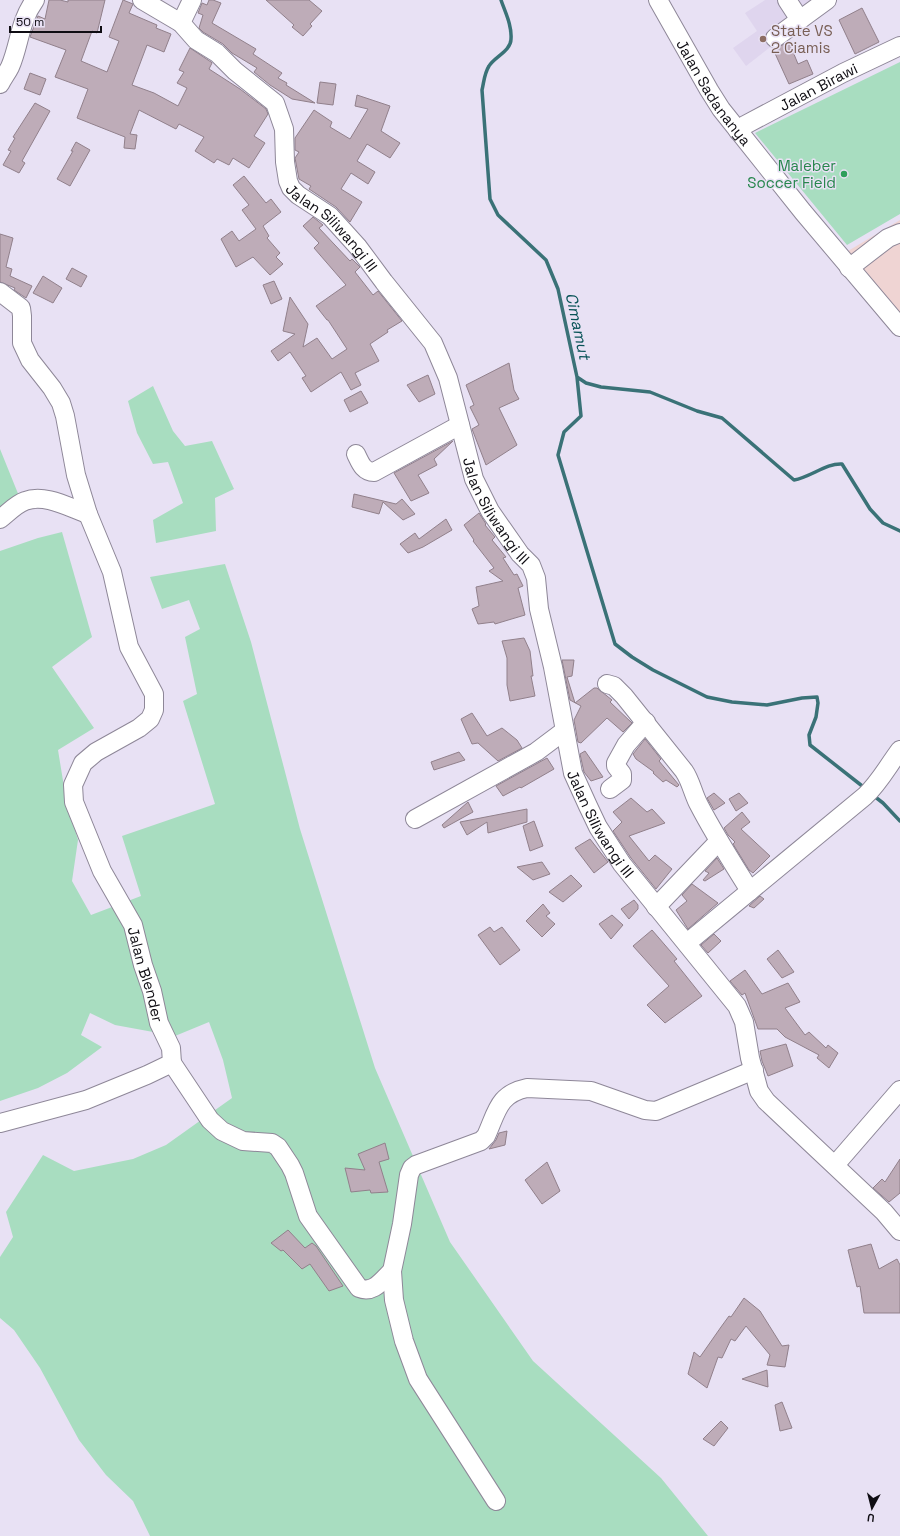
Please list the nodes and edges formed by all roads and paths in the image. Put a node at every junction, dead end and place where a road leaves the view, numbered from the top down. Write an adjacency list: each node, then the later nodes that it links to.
1 (36, 0): 11 (street)
2 (142, 0): 8 (street, Jalan Siliwangi III)
3 (192, 0): 8 (street)
4 (658, 0): 13 (street, Jalan Sadananya)
5 (787, 0): 7 (street)
6 (827, 0): 7 (street)
7 (800, 20): 9 (street)
8 (181, 23): 18 (street, Jalan Siliwangi III)
9 (775, 38)
10 (900, 46): 13 (street, Jalan Birawi)
11 (7, 54): 12 (street)
12 (0, 84)
13 (738, 131): 15 (street, Jalan Sadananya)
14 (900, 233): 15 (street)
15 (849, 268): 17 (street, Jalan Sadananya)
16 (0, 292): 20 (street, Jalan Blender)
17 (900, 328)
18 (460, 425): 19 (street); 24 (street, Jalan Siliwangi III)
19 (356, 454)
20 (88, 514): 21 (street); 32 (street, Jalan Blender)
21 (0, 519)
22 (607, 684): 23 (street)
23 (646, 722): 26 (street); 28 (street)
24 (564, 730): 27 (street); 30 (street, Jalan Siliwangi III)
25 (900, 750): 29 (street)
26 (610, 789)
27 (415, 820)
28 (718, 841): 29 (street); 30 (street)
29 (750, 890): 31 (street)
30 (656, 907): 31 (street, Jalan Siliwangi III)
31 (687, 943): 33 (street, Jalan Siliwangi III)
32 (172, 1063): 35 (street); 38 (street)
33 (754, 1070): 36 (street, Jalan Siliwangi III); 38 (street)
34 (900, 1090): 36 (street)
35 (0, 1123)
36 (835, 1165): 37 (street)
37 (897, 1220)
38 (392, 1271): 39 (street)
39 (496, 1501)

